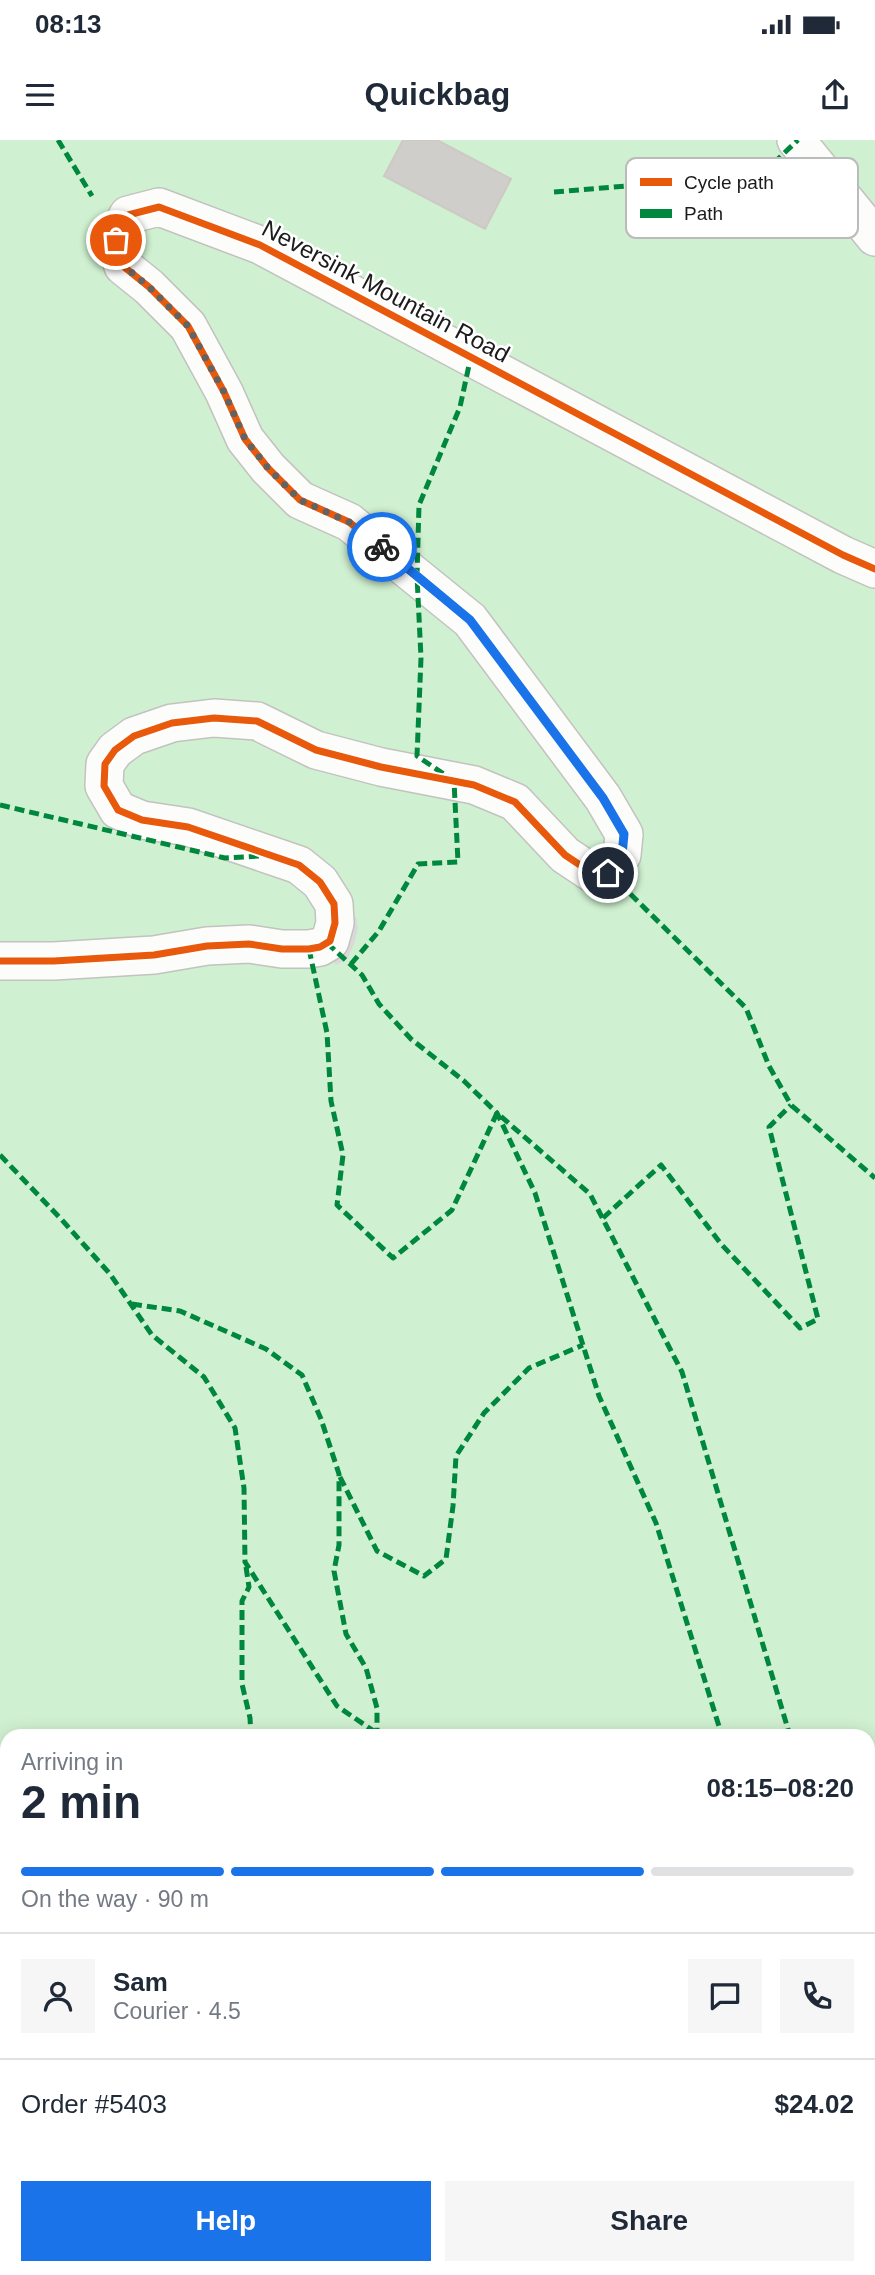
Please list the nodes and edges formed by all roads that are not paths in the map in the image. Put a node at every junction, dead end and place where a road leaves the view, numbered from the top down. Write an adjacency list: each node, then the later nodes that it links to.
1 (796, 140): 2 (street)
2 (811, 158)
3 (858, 216): 4 (street)
4 (875, 237)
5 (875, 569): 6 (street, Neversink Mountain Road)
6 (0, 961)

